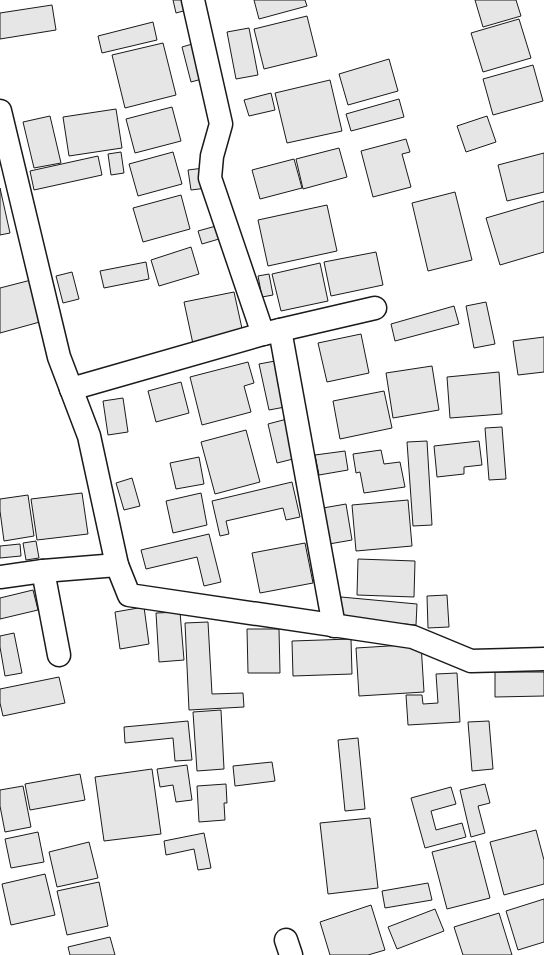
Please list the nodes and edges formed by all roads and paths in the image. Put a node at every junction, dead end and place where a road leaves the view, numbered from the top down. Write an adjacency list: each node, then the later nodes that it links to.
1 (193, 0): 4 (street)
2 (0, 111): 5 (street)
3 (375, 308): 4 (street)
4 (271, 332): 5 (street); 9 (street)
5 (71, 389): 6 (street)
6 (117, 565): 7 (street); 9 (street)
7 (43, 571): 8 (street); 10 (street)
8 (0, 577)
9 (334, 626): 11 (street)
10 (59, 655)
11 (544, 659)

